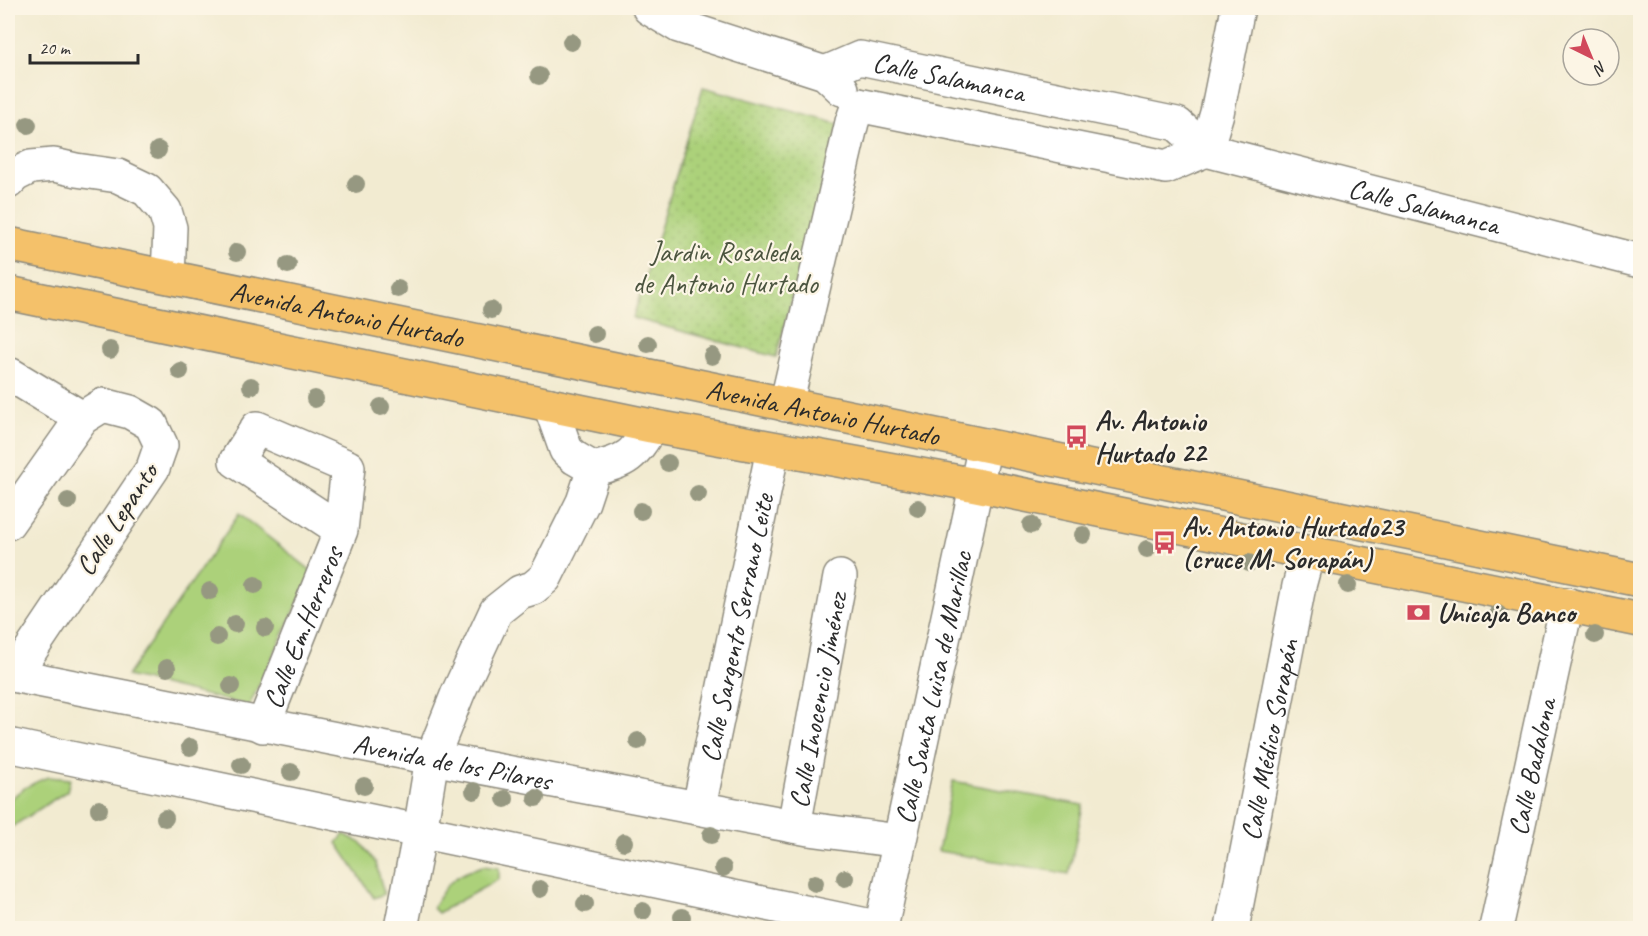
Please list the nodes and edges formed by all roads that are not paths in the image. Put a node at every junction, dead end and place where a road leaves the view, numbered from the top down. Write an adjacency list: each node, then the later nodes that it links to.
1 (649, 8): 3 (street)
2 (1238, 8): 5 (street)
3 (825, 73): 4 (street); 5 (street, Calle Salamanca)
4 (858, 105): 5 (street, Calle Salamanca); 13 (street)
5 (1206, 150): 8 (street, Calle Salamanca)
6 (8, 183): 9 (street)
7 (8, 244): 9 (main road, Avenida Antonio Hurtado)
8 (1641, 261)
9 (168, 276): 13 (main road, Avenida Antonio Hurtado)
10 (8, 293): 12 (main road, Avenida Antonio Hurtado)
11 (11, 375): 14 (street)
12 (550, 405): 15 (main road, Avenida Antonio Hurtado); 18 (street)
13 (786, 405): 16 (main road, Avenida Antonio Hurtado)
14 (82, 418): 20 (street); 27 (street, Calle Lepanto)
15 (651, 426): 17 (main road, Avenida Antonio Hurtado); 18 (street)
16 (985, 445): 19 (street, Calle Santa Luisa de Marillac); 24 (main road, Avenida Antonio Hurtado)
17 (773, 449): 19 (main road, Avenida Antonio Hurtado); 31 (street, Calle Sargento Serrano Leite)
18 (594, 469): 30 (street)
19 (976, 485): 22 (main road, Avenida Antonio Hurtado); 34 (street, Calle Santa Luisa de Marillac)
20 (8, 523)
21 (341, 530): 28 (street, Calle Em.Herreros)
22 (1308, 553): 25 (main road, Avenida Antonio Hurtado); 37 (street, Calle Médico Sorapán)
23 (840, 577): 32 (street, Calle Inocencio Jiménez)
24 (1641, 580)
25 (1567, 604): 26 (main road, Avenida Antonio Hurtado); 38 (street, Calle Badalona)
26 (1641, 620)
27 (10, 675): 28 (street, Avenida de los Pilares)
28 (263, 726): 30 (street, Avenida de los Pilares)
29 (8, 746): 33 (street)
30 (432, 758): 31 (street, Avenida de los Pilares); 33 (street)
31 (699, 807): 32 (street, Avenida de los Pilares)
32 (795, 825): 34 (street, Avenida de los Pilares)
33 (420, 831): 35 (street); 36 (street)
34 (899, 841): 36 (street, Calle Santa Luisa de Marillac)
35 (401, 928)
36 (881, 928)
37 (1232, 928)
38 (1496, 928)

